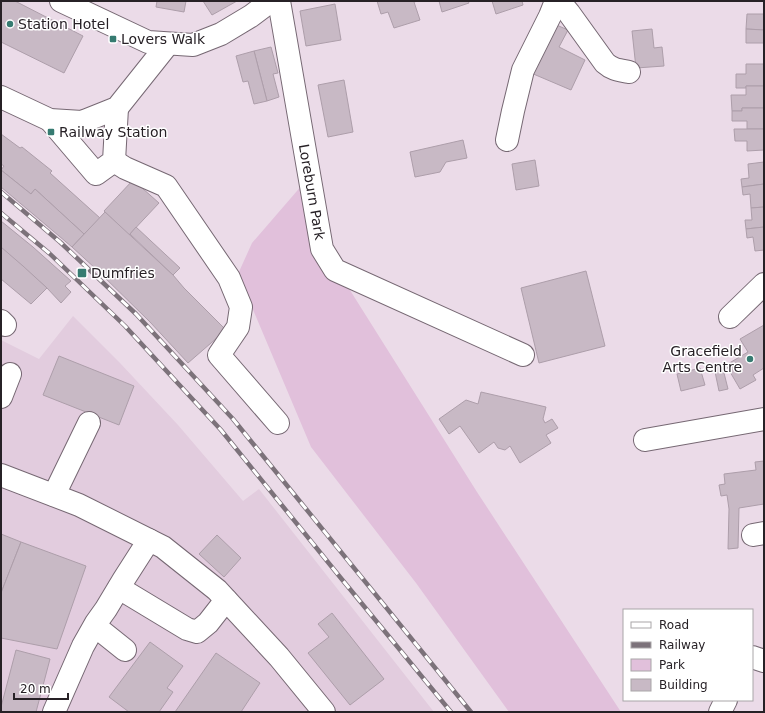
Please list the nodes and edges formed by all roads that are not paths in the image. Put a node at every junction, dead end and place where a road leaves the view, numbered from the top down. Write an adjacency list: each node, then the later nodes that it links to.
1 (61, 1): 5 (street)
2 (271, 1): 5 (street)
3 (279, 1): 14 (street, Loreburn Park)
4 (557, 1): 6 (street); 10 (street)
5 (168, 44): 8 (street)
6 (629, 72)
7 (1, 97): 9 (street)
8 (117, 108): 9 (street); 11 (street)
9 (50, 120): 11 (street)
10 (508, 140)
11 (114, 161): 19 (street)
12 (764, 284): 13 (street)
13 (730, 317)
14 (523, 355)
15 (10, 374): 16 (street)
16 (1, 397)
17 (764, 419): 20 (street)
18 (89, 423): 22 (street)
19 (278, 423)
20 (645, 440)
21 (1, 475): 22 (street)
22 (54, 495): 23 (street)
23 (149, 540): 24 (street); 25 (street)
24 (119, 588): 25 (street); 26 (street)
25 (226, 600): 32 (street)
26 (94, 626): 27 (street); 31 (street)
27 (125, 650)
28 (753, 657): 29 (street)
29 (764, 661)
30 (726, 701): 33 (street)
31 (54, 712)
32 (324, 712)
33 (720, 712)

